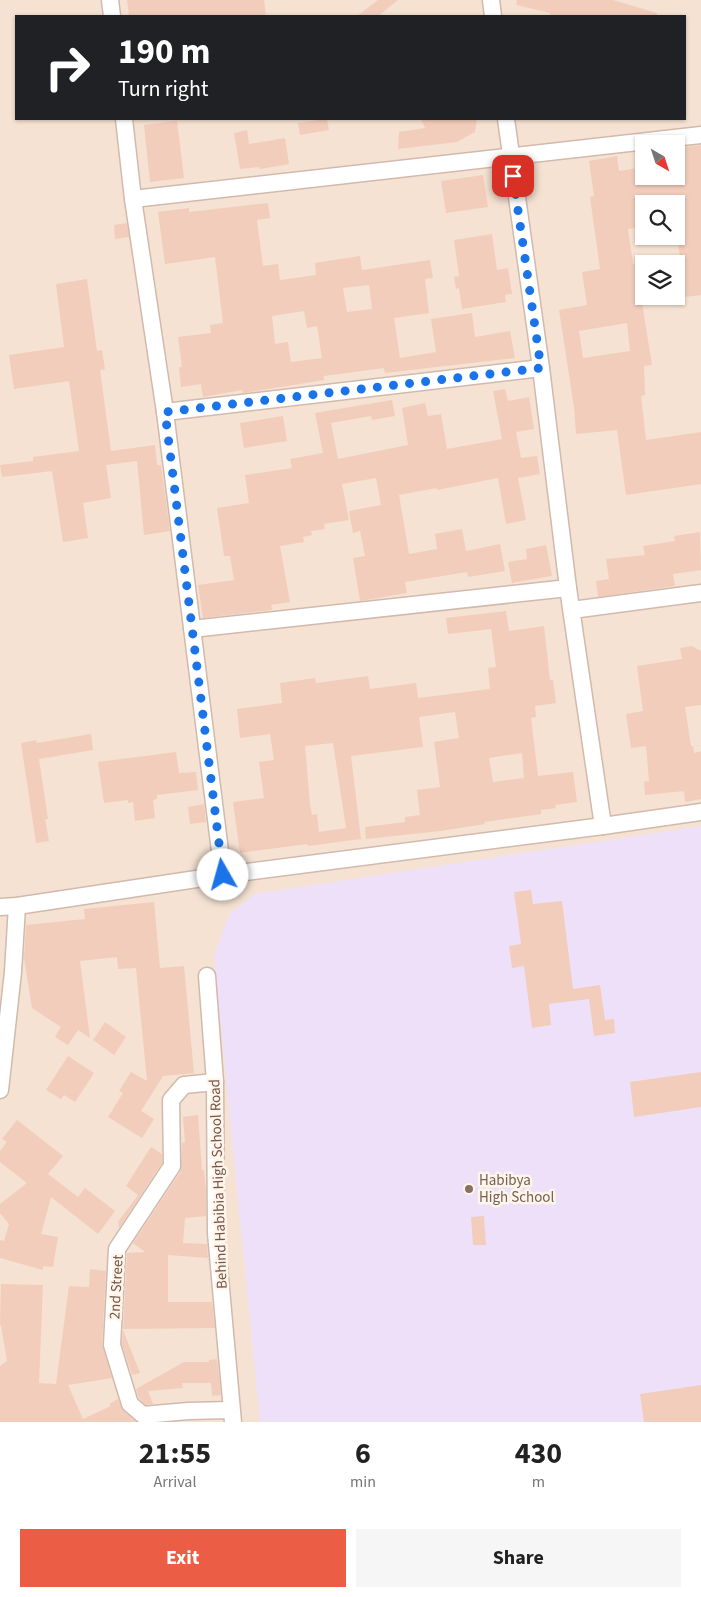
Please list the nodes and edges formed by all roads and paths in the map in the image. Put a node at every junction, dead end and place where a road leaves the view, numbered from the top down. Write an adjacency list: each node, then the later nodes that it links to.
1 (110, 0): 3 (street)
2 (491, 0): 4 (street)
3 (112, 15)
4 (493, 15)
5 (124, 120): 9 (street)
6 (506, 120): 8 (street)
7 (701, 135): 8 (street)
8 (511, 157): 9 (street); 10 (street)
9 (133, 199): 11 (street)
10 (541, 368): 11 (street); 12 (street)
11 (165, 412): 15 (street)
12 (568, 588): 14 (street); 15 (street)
13 (701, 593): 14 (street)
14 (572, 610): 17 (street)
15 (192, 629): 18 (street)
16 (701, 812): 17 (street)
17 (603, 826): 18 (street)
18 (223, 875): 19 (street)
19 (17, 906): 20 (street); 21 (street)
20 (0, 907)
21 (7, 973): 24 (street)
22 (208, 976): 23 (street, Behind Habibia High School Road)
23 (215, 1082): 25 (street, Behind Habibia High School Road); 25 (street, 2nd Street)
24 (1, 1083)
25 (232, 1416)

